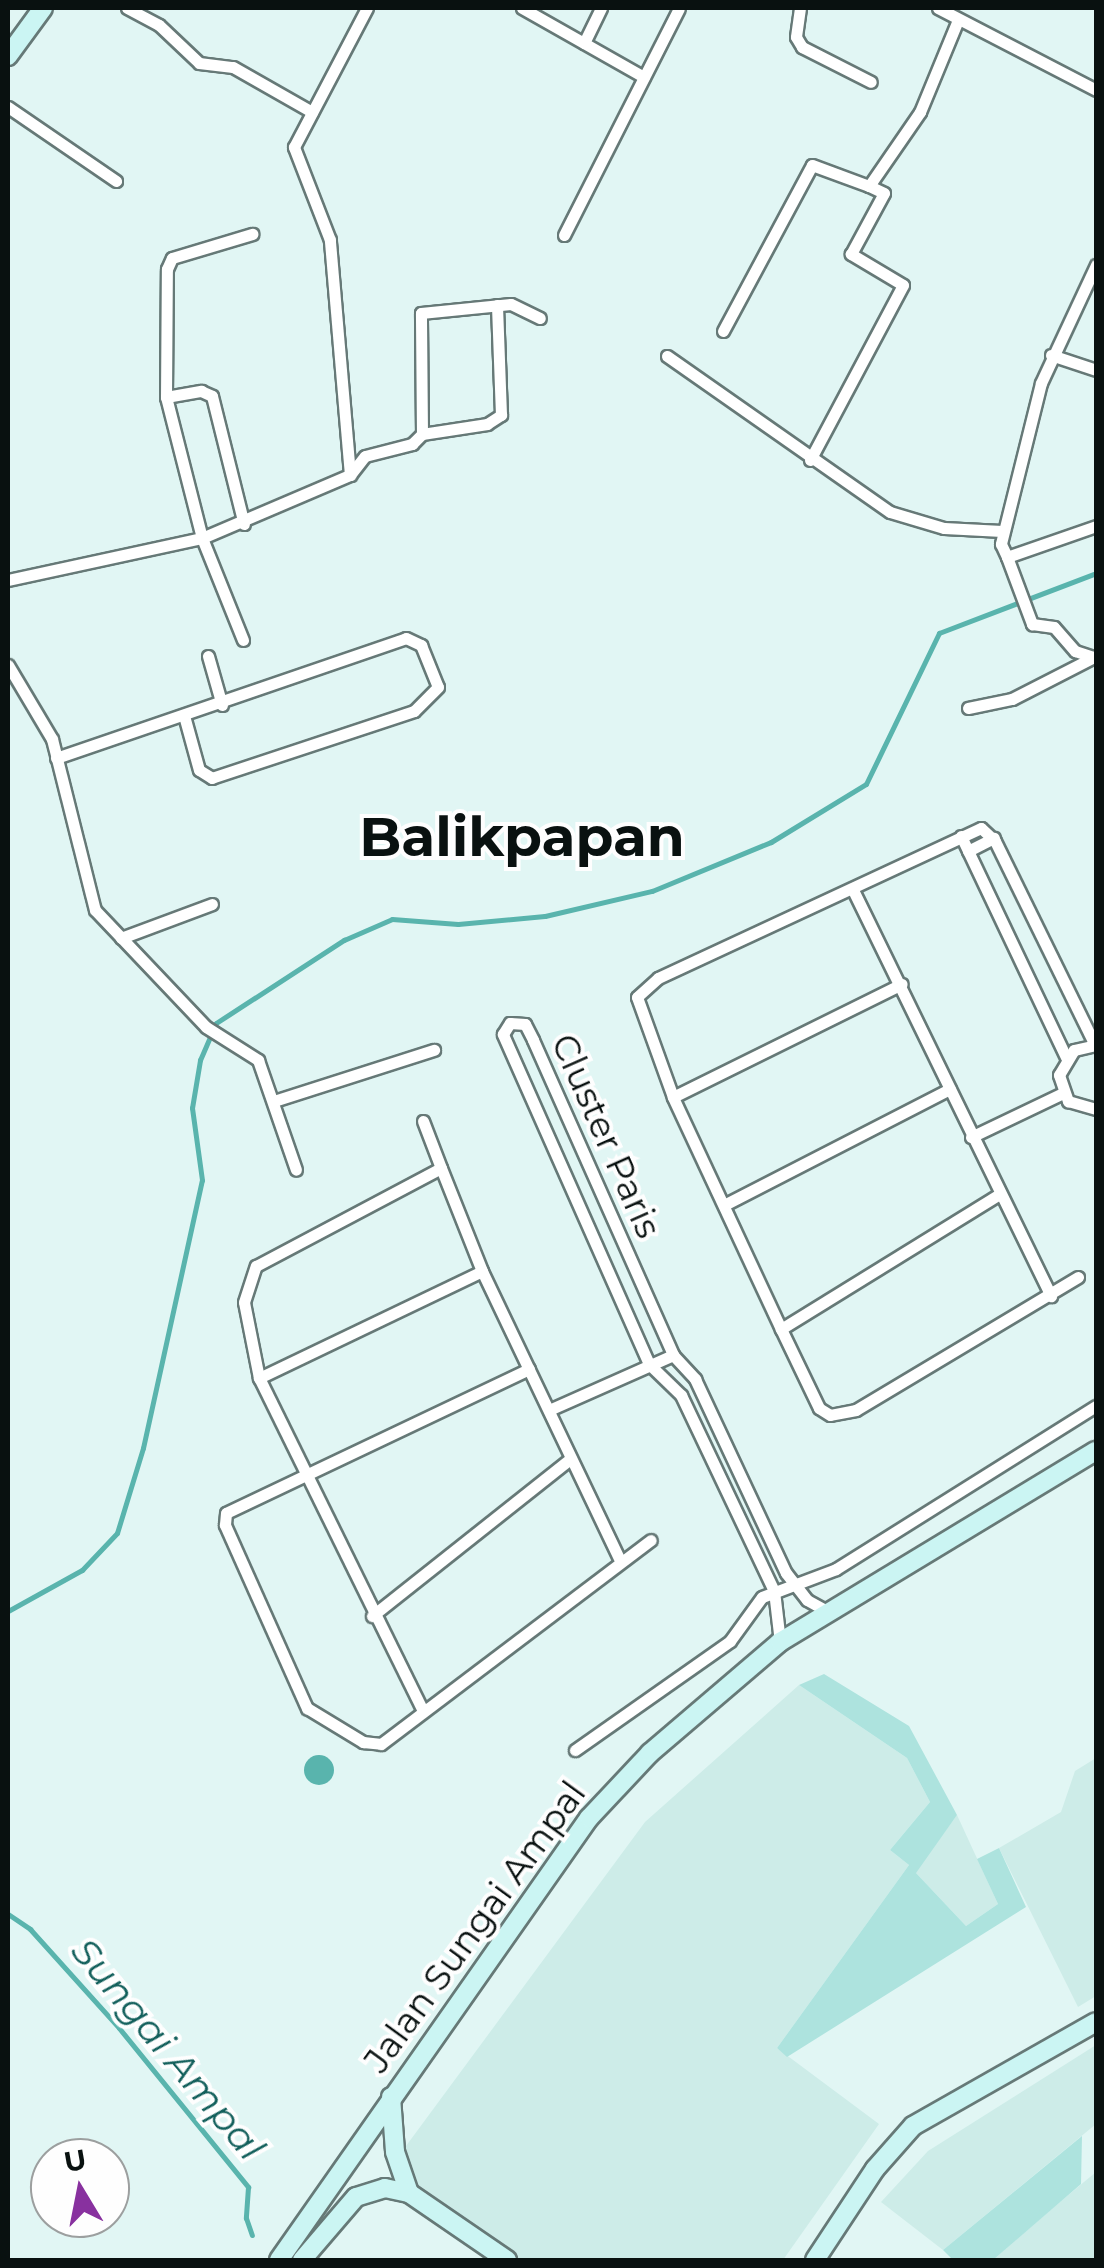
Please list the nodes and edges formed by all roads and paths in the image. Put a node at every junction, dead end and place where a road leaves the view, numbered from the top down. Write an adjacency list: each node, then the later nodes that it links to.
1 (43, 8): 11 (main road)
2 (127, 8): 16 (street)
3 (367, 8): 16 (street)
4 (522, 8): 10 (street)
5 (601, 8): 10 (street)
6 (679, 8): 12 (street)
7 (800, 8): 13 (street)
8 (938, 8): 9 (street)
9 (958, 20): 14 (street); 18 (street)
10 (584, 43): 12 (street)
11 (8, 56)
12 (644, 77): 20 (street)
13 (872, 82)
14 (1096, 90)
15 (8, 107): 17 (street)
16 (312, 112): 31 (street)
17 (116, 181)
18 (869, 186): 24 (street); 30 (street)
19 (252, 234): 28 (street)
20 (564, 235)
21 (1096, 265): 25 (street)
22 (497, 305): 23 (street); 29 (street); 29 (street)
23 (540, 318)
24 (724, 331)
25 (1051, 355): 27 (street); 34 (street)
26 (667, 356): 30 (street)
27 (1096, 370)
28 (166, 397): 32 (street); 35 (street)
29 (422, 434): 31 (street)
30 (810, 460): 34 (street)
31 (350, 474): 32 (street)
32 (244, 524): 35 (street)
33 (1096, 526): 36 (street)
34 (1002, 531): 36 (street)
35 (202, 538): 37 (street); 38 (street)
36 (1008, 556): 40 (street)
37 (8, 580)
38 (243, 640)
39 (208, 656): 42 (street)
40 (1095, 656): 43 (street)
41 (8, 665): 45 (street)
42 (222, 705): 44 (street); 44 (street)
43 (968, 708)
44 (185, 719): 45 (street)
45 (56, 758): 51 (street)
46 (960, 836): 47 (street); 48 (street); 49 (street)
47 (994, 838): 48 (street); 53 (street)
48 (968, 851): 55 (street)
49 (853, 890): 52 (street); 58 (street)
50 (212, 904): 51 (street)
51 (121, 938): 59 (street)
52 (902, 984): 56 (street); 58 (street)
53 (1096, 1045): 55 (street)
54 (434, 1050): 59 (street)
55 (1066, 1057): 57 (street)
56 (950, 1090): 62 (street); 66 (street)
57 (1063, 1093): 60 (street); 62 (street)
58 (673, 1096): 66 (street)
59 (277, 1100): 64 (street)
60 (1095, 1112)
61 (422, 1121): 63 (street)
62 (971, 1137): 65 (street)
63 (442, 1168): 67 (street); 74 (street)
64 (296, 1170)
65 (998, 1195): 69 (street); 70 (street)
66 (724, 1204): 70 (street)
67 (482, 1271): 73 (street); 74 (street)
68 (1078, 1278): 69 (street)
69 (1051, 1296): 70 (street)
70 (781, 1329)
71 (673, 1355): 72 (street); 72 (street, Cluster Paris); 80 (street, Cluster Paris)
72 (649, 1364): 76 (street); 81 (street, Cluster Paris)
73 (529, 1369): 76 (street); 79 (street)
74 (259, 1378): 79 (street)
75 (1096, 1406): 84 (street)
76 (549, 1410): 78 (street)
77 (1096, 1451): 86 (main road, Jalan Sungai Ampal)
78 (569, 1460): 83 (street); 87 (street)
79 (303, 1476): 87 (street); 89 (street)
80 (762, 1525): 81 (street); 84 (street, Cluster Paris)
81 (746, 1534): 85 (street, Cluster Paris)
82 (651, 1540): 83 (street)
83 (619, 1558): 89 (street)
84 (788, 1579): 85 (street); 86 (street)
85 (774, 1591): 88 (street, Cluster Paris); 90 (street)
86 (829, 1612): 88 (main road, Jalan Sungai Ampal)
87 (372, 1616): 89 (street)
88 (780, 1642): 92 (main road, Jalan Sungai Ampal)
89 (423, 1711)
90 (575, 1750)
91 (1096, 2022): 97 (main road)
92 (391, 2097): 93 (main road); 94 (main road, Jalan Sungai Ampal)
93 (409, 2193): 94 (main road); 96 (main road)
94 (302, 2252): 95 (main road)
95 (279, 2260)
96 (507, 2260)
97 (816, 2260)

